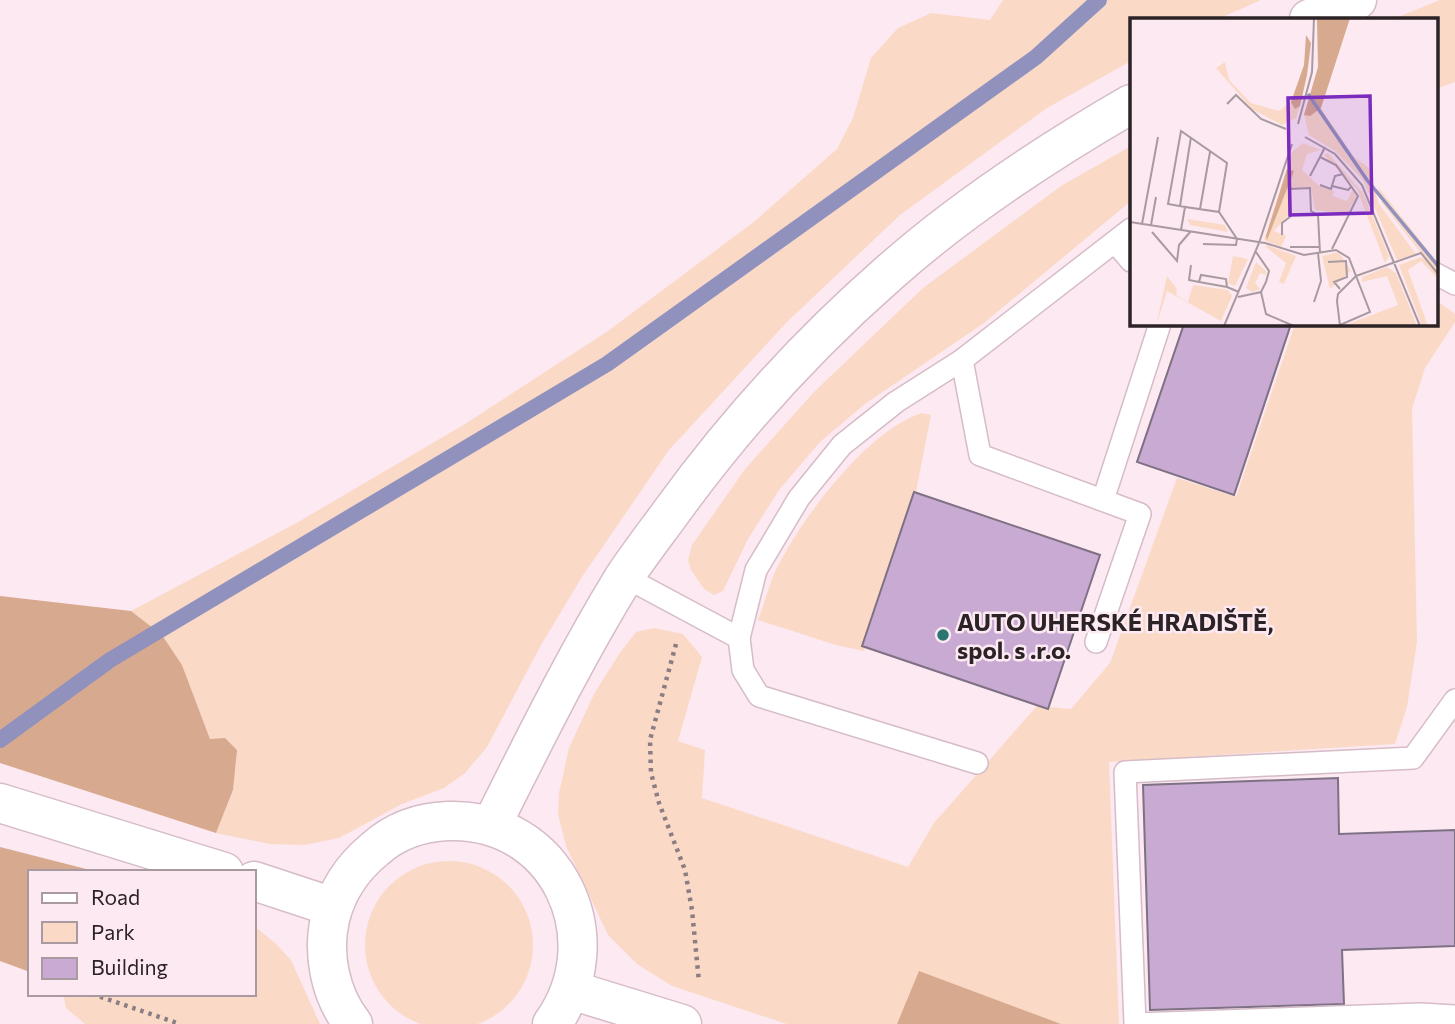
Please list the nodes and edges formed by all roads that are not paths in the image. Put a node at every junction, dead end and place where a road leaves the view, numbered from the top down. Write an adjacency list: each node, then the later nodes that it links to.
1 (1357, 0): 2 (street)
2 (1312, 18)
3 (1130, 105): 11 (street)
4 (1123, 235): 5 (lane); 9 (lane)
5 (1130, 258)
6 (1438, 275): 7 (lane)
7 (1455, 284)
8 (1159, 326): 10 (lane)
9 (962, 360): 10 (lane); 12 (lane)
10 (1103, 500): 13 (lane)
11 (625, 577): 12 (lane); 17 (street)
12 (739, 638): 15 (lane)
13 (1096, 642)
14 (1455, 700): 23 (lane)
15 (977, 763)
16 (0, 803): 18 (street)
17 (491, 826): 20 (street); 21 (street)
18 (218, 870)
19 (256, 882): 20 (street)
20 (333, 907): 24 (street)
21 (571, 990): 22 (street); 25 (street)
22 (689, 1008)
23 (1455, 1016)
24 (353, 1024)
25 (552, 1024)

